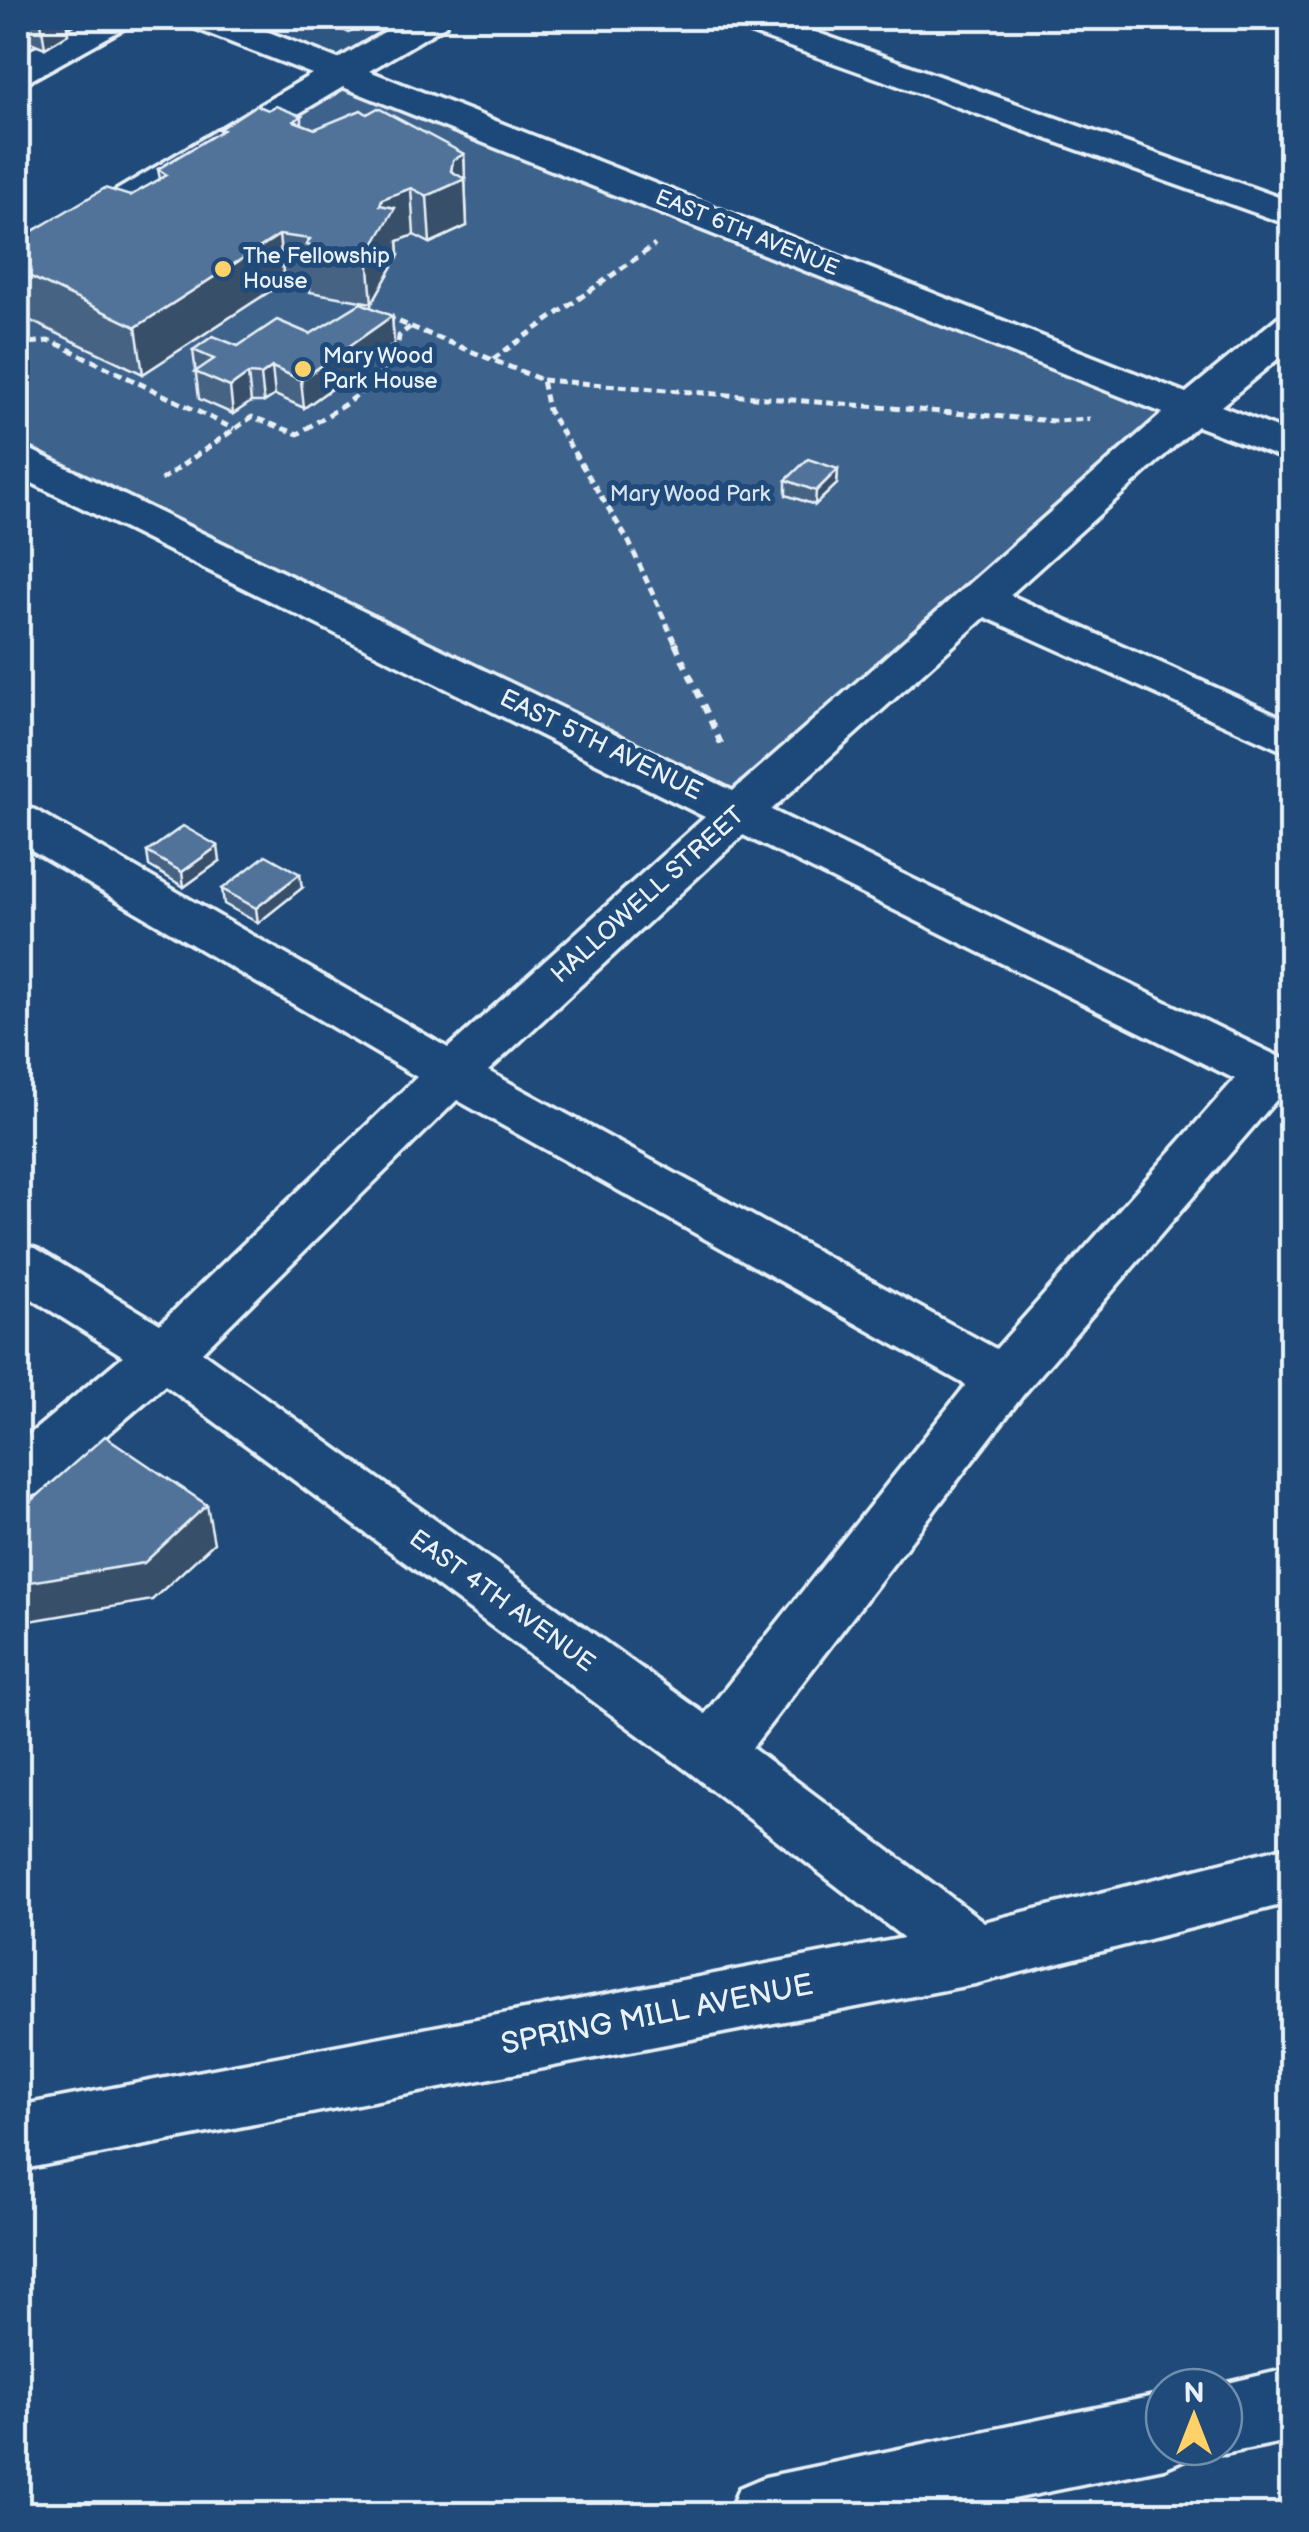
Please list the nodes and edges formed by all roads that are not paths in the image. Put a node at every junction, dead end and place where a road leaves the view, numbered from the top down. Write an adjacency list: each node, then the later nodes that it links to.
1 (115, 18): 6 (street)
2 (202, 18): 5 (street, EAST 6TH AVENUE)
3 (432, 18): 5 (street)
4 (744, 18): 11 (street)
5 (338, 71): 7 (street, EAST 6TH AVENUE); 8 (street)
6 (18, 72)
7 (428, 107): 9 (street); 14 (street, EAST 6TH AVENUE)
8 (263, 116): 10 (street); 12 (street)
9 (390, 130)
10 (315, 133)
11 (1292, 215)
12 (18, 265)
13 (1292, 326): 14 (street, HALLOWELL STREET)
14 (1192, 409): 15 (street, EAST 6TH AVENUE); 17 (street, HALLOWELL STREET)
15 (1292, 449)
16 (18, 460): 19 (street, EAST 5TH AVENUE)
17 (980, 598): 18 (street); 19 (street, HALLOWELL STREET)
18 (1292, 740)
19 (739, 812): 21 (street, HALLOWELL STREET); 22 (street, EAST 5TH AVENUE)
20 (18, 821): 21 (street)
21 (452, 1074): 24 (street, HALLOWELL STREET); 25 (street)
22 (1280, 1079): 25 (street)
23 (18, 1264): 24 (street, EAST 4TH AVENUE)
24 (164, 1354): 26 (street, HALLOWELL STREET); 27 (street, EAST 4TH AVENUE)
25 (1003, 1379): 27 (street)
26 (18, 1476)
27 (711, 1754): 29 (street, EAST 4TH AVENUE)
28 (1292, 1873): 29 (street, SPRING MILL AVENUE)
29 (975, 1954): 30 (street, SPRING MILL AVENUE)
30 (18, 2138)
31 (1292, 2404): 32 (street)
32 (1244, 2414)
33 (1144, 2434): 34 (street)
34 (765, 2514)

